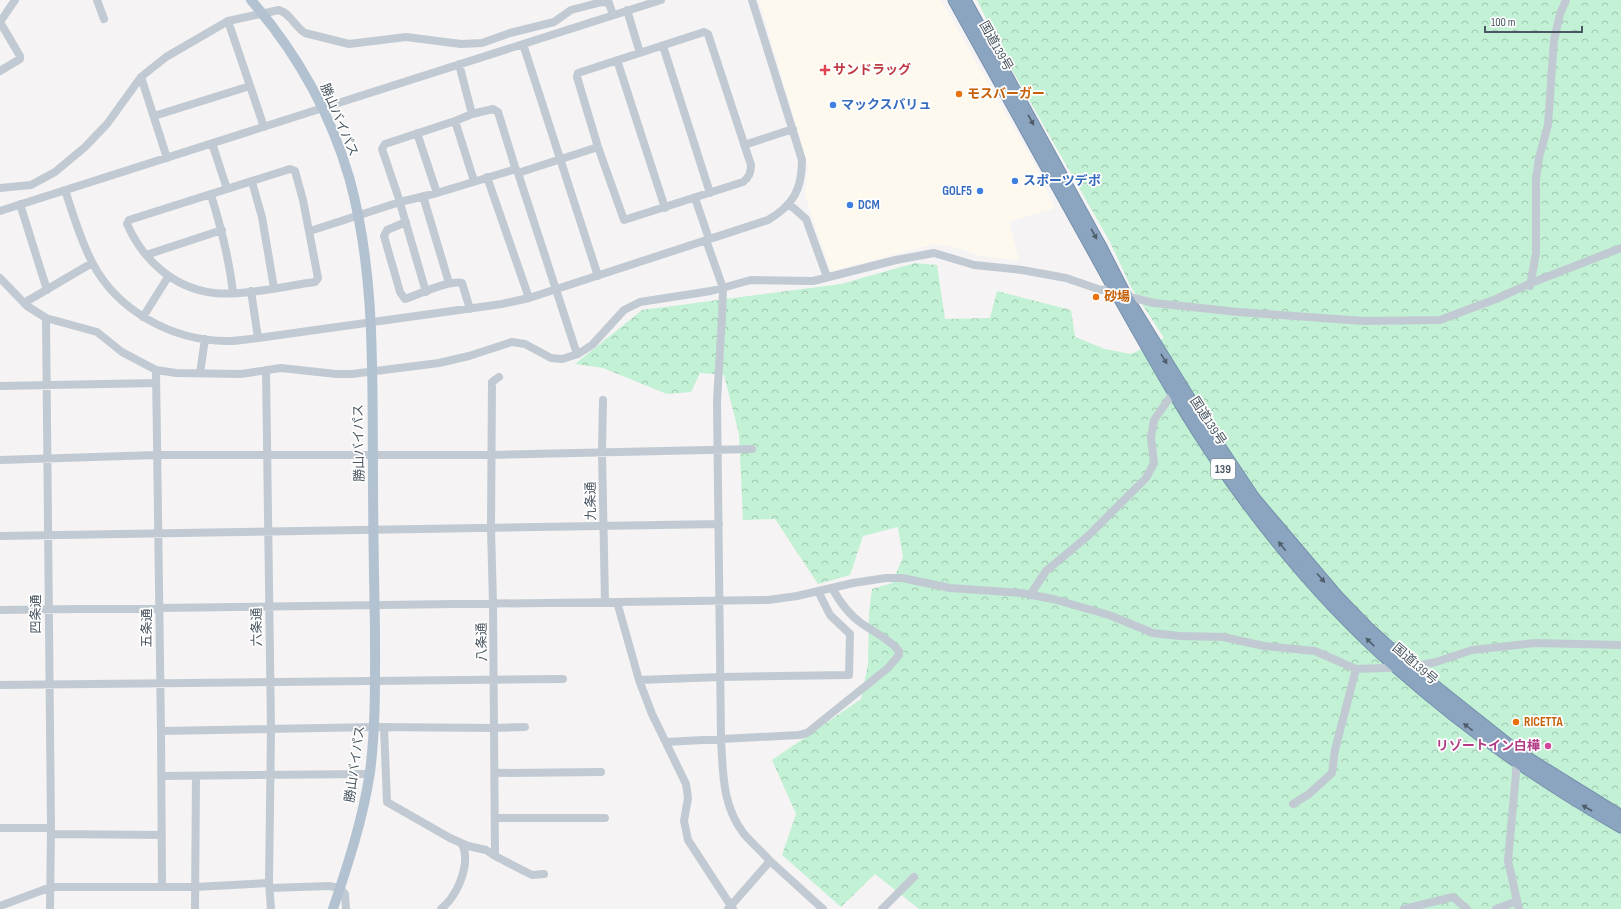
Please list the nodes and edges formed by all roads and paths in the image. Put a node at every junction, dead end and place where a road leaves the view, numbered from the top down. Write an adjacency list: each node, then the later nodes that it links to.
1 (15, 0): 14 (street)
2 (97, 0): 12 (street)
3 (251, 0): 10 (main road, 勝山バイパス)
4 (661, 0): 9 (street)
5 (752, 0): 28 (street)
6 (954, 0): 68 (highway, 国道139号 / 139)
7 (965, 0): 74 (highway, 国道139号 / 139, one-way to 74)
8 (1566, 0): 65 (street)
9 (627, 10): 11 (street); 17 (street)
10 (262, 13): 11 (street); 13 (street); 23 (main road, 勝山バイパス)
11 (613, 15): 15 (street)
12 (104, 19)
13 (228, 21): 21 (street); 22 (street)
14 (0, 22): 20 (street)
15 (523, 44): 19 (street); 34 (street)
16 (663, 46): 17 (street); 31 (street); 43 (street)
17 (640, 53): 18 (street)
18 (617, 60): 32 (street); 50 (street)
19 (459, 64): 23 (street); 24 (street)
20 (0, 71)
21 (141, 77): 25 (street); 39 (street)
22 (250, 86): 25 (street); 27 (street)
23 (322, 108): 27 (street); 52 (main road, 勝山バイパス)
24 (472, 114): 26 (street); 35 (street)
25 (154, 116): 33 (street)
26 (455, 121): 29 (street); 37 (street)
27 (264, 127): 30 (street)
28 (793, 129): 31 (street); 49 (street)
29 (418, 133): 42 (street); 47 (street)
30 (212, 143): 33 (street); 40 (street)
31 (744, 144): 43 (street)
32 (598, 147): 34 (street); 50 (street)
33 (167, 158): 41 (street)
34 (560, 159): 35 (street); 61 (street)
35 (517, 171): 36 (street); 69 (street)
36 (488, 177): 37 (street); 75 (street)
37 (474, 181): 42 (street)
38 (252, 182): 40 (street); 55 (street); 66 (street)
39 (0, 188)
40 (227, 189): 44 (street)
41 (65, 190): 48 (street); 59 (street)
42 (437, 193): 45 (street)
43 (710, 193): 46 (street)
44 (211, 195): 54 (street); 58 (street)
45 (424, 196): 47 (street); 64 (street)
46 (695, 198): 50 (street); 56 (street)
47 (400, 202): 52 (street); 53 (street)
48 (20, 204): 51 (street); 70 (street)
49 (789, 204): 56 (street); 62 (street)
50 (665, 208)
51 (0, 211)
52 (359, 215): 55 (street); 80 (main road, 勝山バイパス)
53 (406, 222): 73 (street); 73 (street)
54 (222, 230): 58 (street); 72 (street)
55 (310, 231): 66 (street)
56 (707, 240): 61 (street); 67 (street)
57 (1621, 248): 65 (street)
58 (146, 255): 60 (street)
59 (92, 263): 70 (street); 78 (street)
60 (168, 276): 72 (street); 78 (street)
61 (598, 276): 69 (street)
62 (827, 277): 67 (street); 68 (street)
63 (0, 278): 76 (street)
64 (449, 284): 73 (street); 77 (street)
65 (1530, 285): 74 (street)
66 (274, 288): 71 (street)
67 (723, 288): 83 (street); 94 (street)
68 (1114, 288): 74 (street); 92 (highway, 国道139号 / 139)
69 (556, 289): 75 (street); 83 (street)
70 (47, 290): 76 (street)
71 (251, 291): 72 (street); 81 (street)
72 (233, 292)
73 (426, 292)
74 (1126, 296): 124 (highway, 国道139号 / 139, one-way to 124)
75 (528, 298): 77 (street)
76 (24, 303): 79 (street)
77 (470, 308): 80 (street)
78 (143, 317): 82 (street)
79 (46, 318): 84 (street); 90 (street, 四条通)
80 (371, 323): 81 (street); 86 (main road, 勝山バイパス)
81 (258, 338): 82 (street)
82 (205, 339): 87 (street)
83 (577, 354): 86 (street)
84 (156, 370): 87 (street); 89 (street, 五条通)
85 (266, 370): 86 (street); 87 (street); 99 (street, 六条通)
86 (371, 371): 97 (main road, 勝山バイパス)
87 (200, 373)
88 (499, 377): 100 (street, 八条通)
89 (156, 383): 90 (street); 98 (street, 五条通)
90 (47, 385): 91 (street); 101 (street, 四条通)
91 (0, 386)
92 (1173, 393): 113 (street); 125 (highway, 国道139号 / 139, one-way to 92)
93 (603, 400): 96 (street, 九条通)
94 (718, 449): 95 (street); 96 (street); 103 (street)
95 (752, 449)
96 (602, 452): 100 (street); 104 (street, 九条通)
97 (372, 454): 99 (street); 100 (street); 106 (main road, 勝山バイパス)
98 (157, 455): 99 (street); 101 (street); 108 (street, 五条通)
99 (268, 455): 107 (street, 六条通)
100 (491, 455): 105 (street, 八条通)
101 (48, 459): 102 (street); 109 (street, 四条通)
102 (0, 460)
103 (719, 524): 104 (street); 114 (street)
104 (603, 526): 105 (street); 115 (street, 九条通)
105 (491, 528): 106 (street); 117 (street, 八条通)
106 (373, 529): 107 (street); 118 (main road, 勝山バイパス)
107 (268, 531): 108 (street); 119 (street, 六条通)
108 (158, 534): 109 (street); 120 (street, 五条通)
109 (49, 535): 110 (street); 122 (street, 四条通)
110 (0, 536)
111 (832, 588): 112 (street); 113 (street); 141 (street)
112 (818, 591): 114 (street); 127 (street)
113 (1030, 594): 126 (street)
114 (720, 601): 116 (street); 127 (street)
115 (605, 602): 116 (street); 117 (street)
116 (617, 602): 130 (street)
117 (493, 604): 118 (street); 128 (street, 八条通)
118 (374, 605): 119 (street); 132 (main road, 勝山バイパス)
119 (268, 607): 120 (street); 131 (street, 六条通)
120 (159, 608): 122 (street); 133 (street, 五条通)
121 (0, 610): 122 (street)
122 (48, 610): 135 (street, 四条通)
123 (1621, 645): 124 (street)
124 (1411, 667): 125 (street); 151 (highway, 国道139号 / 139)
125 (1396, 668): 126 (street); 143 (highway, 国道139号 / 139, one-way to 125)
126 (1356, 669): 150 (street)
127 (721, 677): 130 (street); 141 (street)
128 (494, 679): 129 (street); 132 (street); 138 (street, 八条通)
129 (563, 679)
130 (639, 680): 142 (street)
131 (270, 681): 132 (street); 133 (street); 139 (street, 六条通)
132 (375, 681): 136 (main road, 勝山バイパス)
133 (160, 684): 135 (street); 140 (street, 五条通)
134 (0, 685): 135 (street)
135 (49, 685): 156 (street, 四条通)
136 (379, 727): 138 (street); 139 (street); 146 (main road, 勝山バイパス); 158 (street)
137 (525, 727): 138 (street)
138 (495, 728): 145 (street, 八条通)
139 (271, 729): 140 (street); 149 (street, 六条通)
140 (161, 731): 147 (street, 五条通)
141 (721, 739): 142 (street); 160 (street)
142 (666, 742): 170 (street)
143 (1517, 762): 154 (highway, 国道139号 / 139, one-way to 143); 168 (street)
144 (601, 772): 145 (street)
145 (495, 773): 152 (street, 八条通)
146 (369, 774): 149 (street); 167 (main road, 勝山バイパス)
147 (162, 776): 148 (street); 157 (street, 五条通)
148 (196, 776): 149 (street); 166 (street)
149 (270, 776): 164 (street, 六条通)
150 (1293, 804)
151 (1621, 816)
152 (496, 818): 153 (street); 159 (street, 八条通)
153 (605, 818)
154 (1621, 827)
155 (0, 828): 156 (street)
156 (51, 831): 157 (street); 165 (street, 四条通)
157 (162, 835): 163 (street, 五条通)
158 (461, 843): 159 (street); 176 (street)
159 (495, 856): 161 (street)
160 (770, 861): 170 (street); 177 (street)
161 (544, 874)
162 (914, 877): 178 (street)
163 (162, 886): 165 (street); 166 (street)
164 (270, 886): 166 (street); 167 (street); 173 (street, 六条通)
165 (51, 887): 169 (street); 171 (street, 四条通)
166 (194, 887): 172 (street)
167 (340, 888): 174 (main road, 勝山バイパス); 175 (street)
168 (1518, 905): 181 (street)
169 (0, 906)
170 (730, 908)
171 (50, 909)
172 (195, 909)
173 (271, 909)
174 (333, 909)
175 (346, 909)
176 (441, 909)
177 (823, 909)
178 (882, 909)
179 (1404, 909): 180 (street)
180 (1467, 909)
181 (1496, 909)

